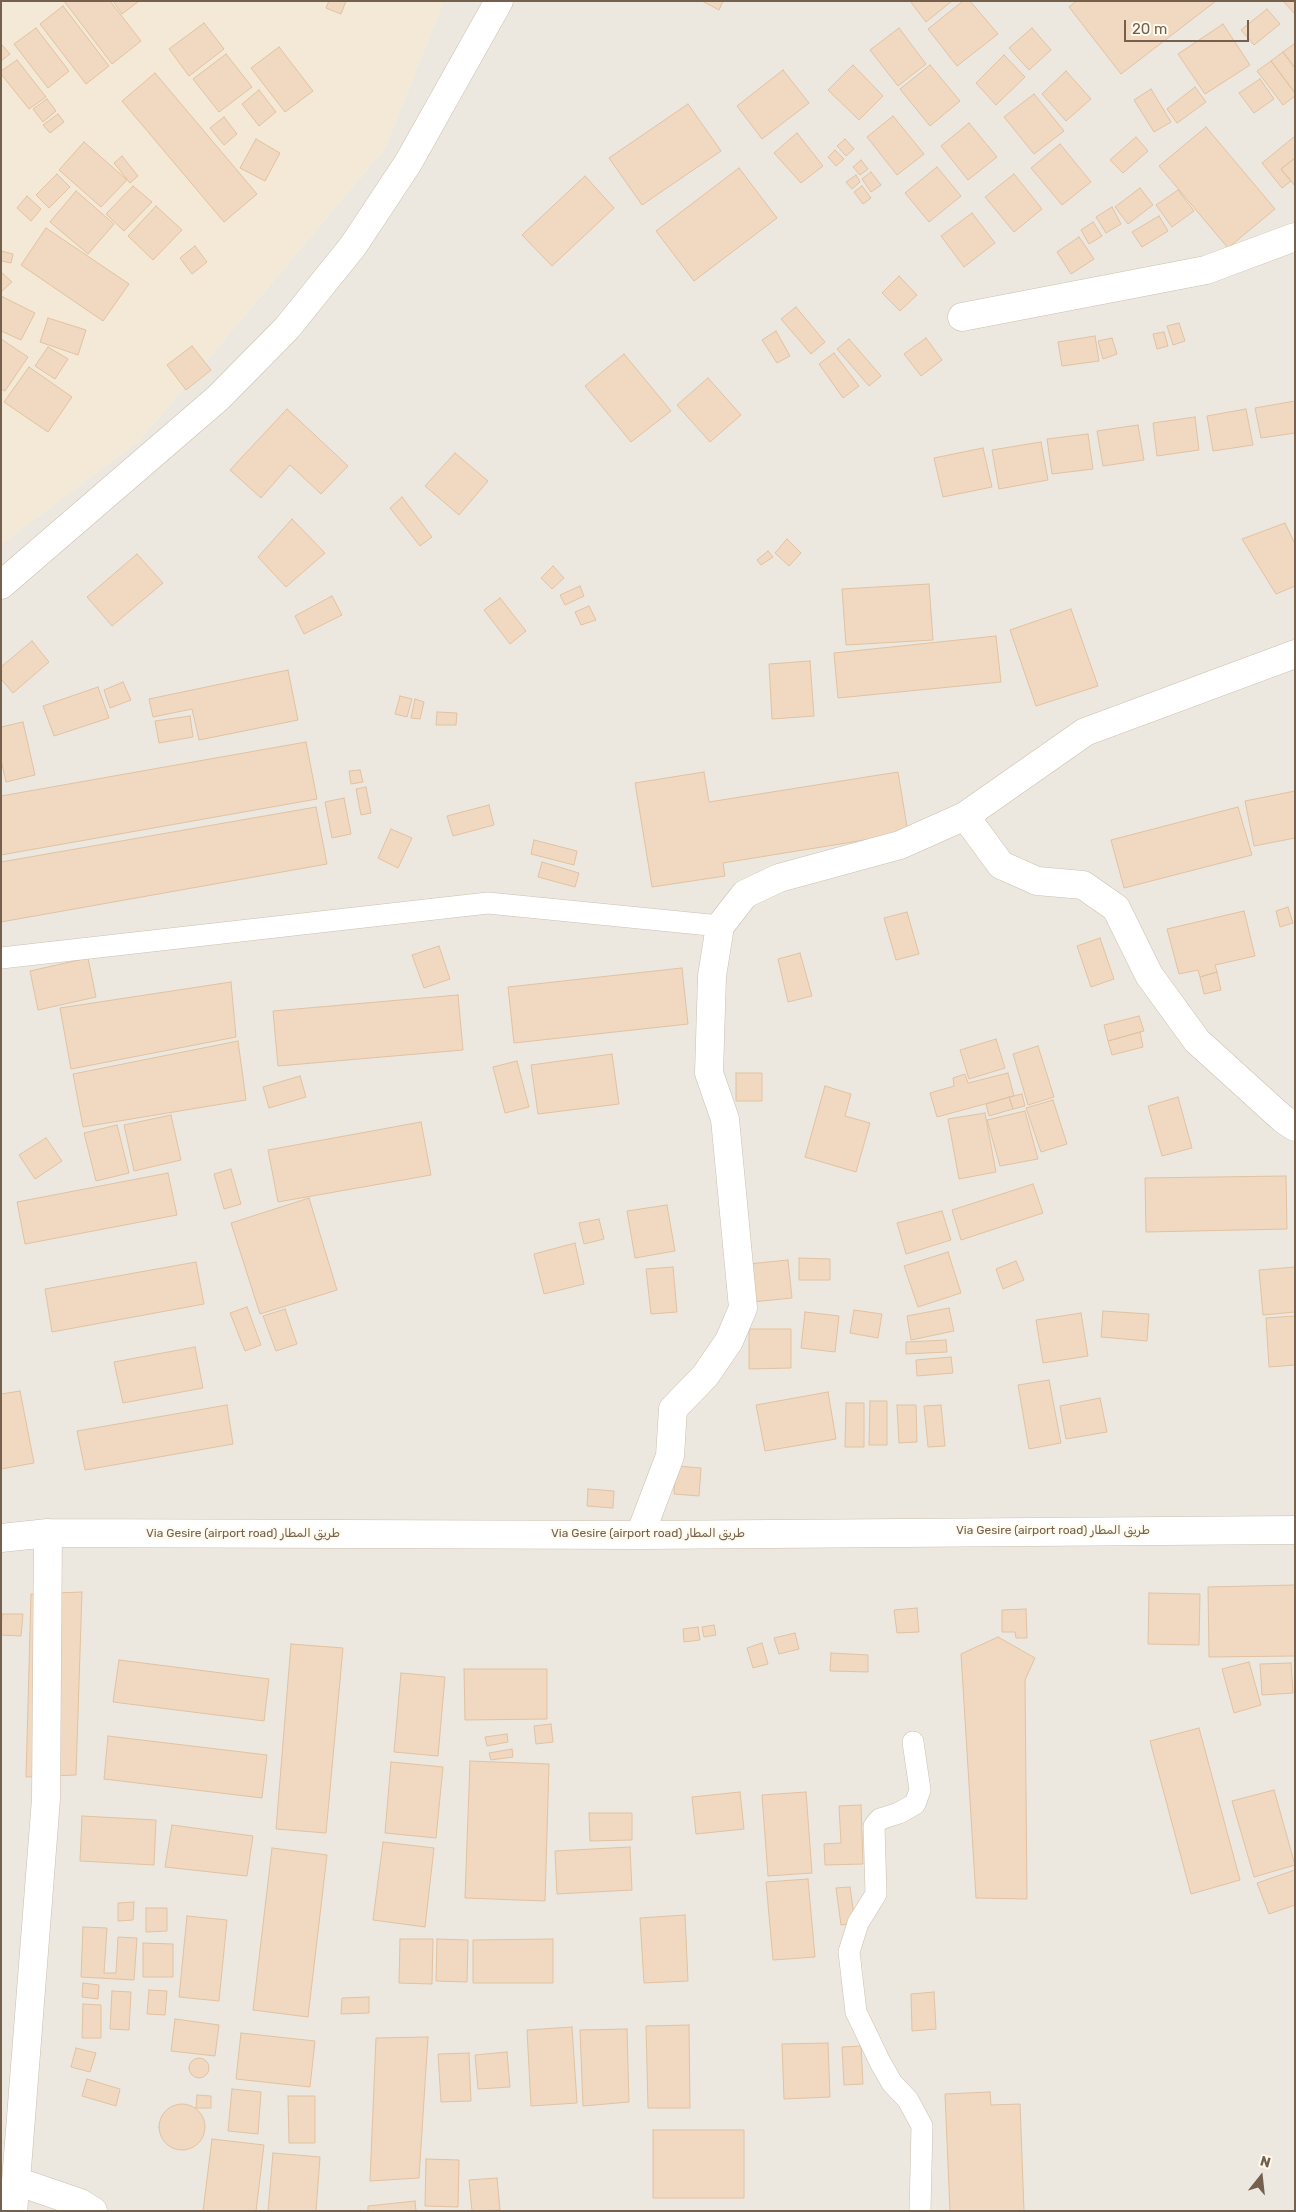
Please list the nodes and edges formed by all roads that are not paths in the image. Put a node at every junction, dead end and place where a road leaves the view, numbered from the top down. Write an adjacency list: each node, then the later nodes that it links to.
1 (500, 1): 4 (street)
2 (1295, 237): 3 (street)
3 (962, 317)
4 (1, 585)
5 (1295, 654): 6 (street)
6 (965, 816): 7 (street); 9 (street)
7 (720, 926): 8 (lane); 12 (street)
8 (1, 958)
9 (1295, 1127)
10 (1295, 1530): 12 (street, Via Gesire (airport road) طريق المطار)
11 (48, 1533): 12 (street, Via Gesire (airport road) طريق المطار); 13 (street, Via Gesire (airport road) طريق المطار); 15 (street)
12 (640, 1535)
13 (1, 1538)
14 (913, 1742): 18 (lane)
15 (16, 2181): 16 (street); 17 (street)
16 (13, 2211)
17 (93, 2211)
18 (920, 2211)

